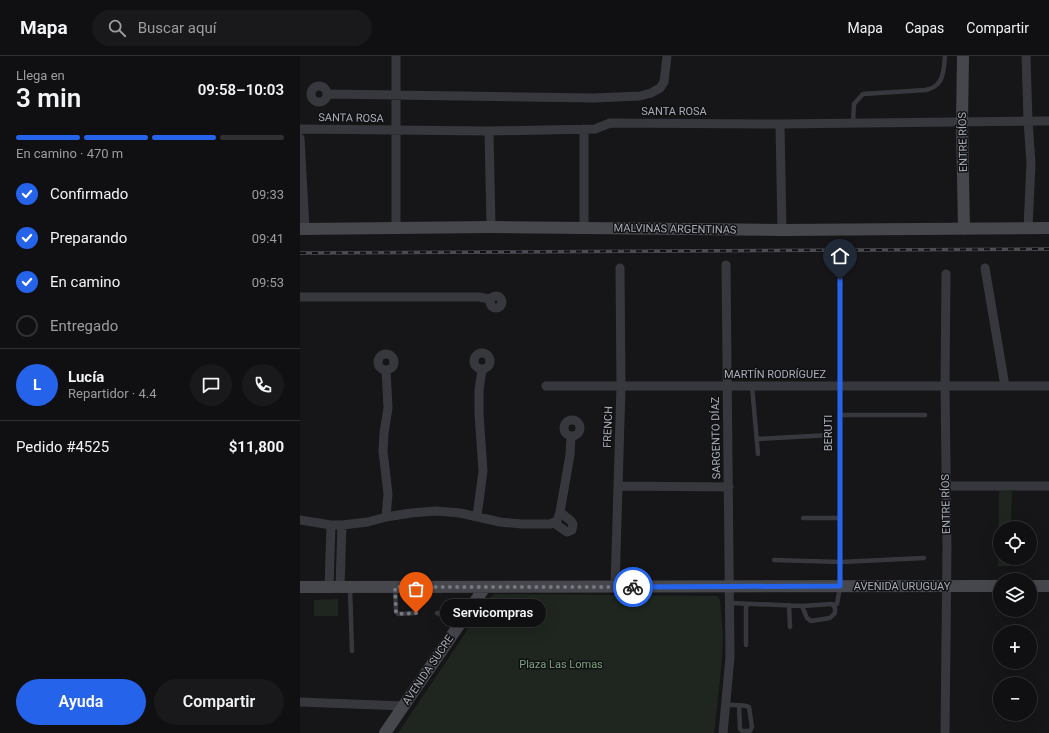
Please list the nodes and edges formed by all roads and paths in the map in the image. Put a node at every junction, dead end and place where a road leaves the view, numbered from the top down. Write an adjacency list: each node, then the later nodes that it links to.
1 (396, 56): 7 (street)
2 (667, 56): 7 (street)
3 (945, 56): 10 (lane)
4 (963, 56): 11 (street, ENTRE RÍOS)
5 (1026, 56): 8 (street)
6 (328, 94): 7 (street)
7 (396, 95): 15 (street)
8 (1028, 121): 9 (street, SANTA ROSA); 11 (street, SANTA ROSA); 20 (street)
9 (1049, 121)
10 (853, 123): 11 (street, SANTA ROSA); 12 (street, SANTA ROSA)
11 (962, 123): 24 (street, ENTRE RÍOS)
12 (780, 124): 14 (street, SANTA ROSA); 25 (street)
13 (300, 129): 15 (street, SANTA ROSA)
14 (584, 129): 16 (street, SANTA ROSA); 19 (street)
15 (396, 130): 16 (street, SANTA ROSA); 23 (street)
16 (489, 130): 18 (street)
17 (300, 138): 22 (street)
18 (491, 227): 19 (street, MALVINAS ARGENTINAS); 23 (street, MALVINAS ARGENTINAS)
19 (584, 228): 25 (street, MALVINAS ARGENTINAS)
20 (1028, 228): 21 (street, MALVINAS ARGENTINAS); 24 (street, MALVINAS ARGENTINAS)
21 (1049, 228)
22 (302, 229): 23 (street, MALVINAS ARGENTINAS)
23 (396, 229)
24 (964, 229): 25 (street, MALVINAS ARGENTINAS)
25 (782, 230)
26 (726, 265): 37 (street, SARGENTO DÍAZ)
27 (620, 268): 42 (street, FRENCH)
28 (985, 268): 40 (street)
29 (946, 274): 35 (street, ENTRE RÍOS)
30 (840, 280): 39 (lane, BERUTI)
31 (300, 298): 32 (street)
32 (490, 300)
33 (386, 370): 55 (street)
34 (482, 370): 54 (street)
35 (945, 385): 39 (street, MARTÍN RODRÍGUEZ); 40 (street, MARTÍN RODRÍGUEZ); 50 (street, ENTRE RÍOS)
36 (546, 386): 42 (street, MARTÍN RODRÍGUEZ)
37 (727, 386): 38 (street, MARTÍN RODRÍGUEZ); 42 (street, MARTÍN RODRÍGUEZ); 52 (street, SARGENTO DÍAZ)
38 (752, 386): 39 (street, MARTÍN RODRÍGUEZ); 47 (lane)
39 (841, 386): 43 (lane, BERUTI)
40 (1005, 386): 41 (street, MARTÍN RODRÍGUEZ)
41 (1049, 386)
42 (621, 387): 49 (street, FRENCH)
43 (840, 415): 44 (lane); 57 (lane, BERUTI)
44 (925, 415)
45 (830, 435): 47 (lane)
46 (571, 436): 53 (street)
47 (757, 438): 48 (lane)
48 (758, 454)
49 (618, 486): 52 (street); 74 (street, FRENCH)
50 (946, 486): 51 (street); 66 (street, ENTRE RÍOS)
51 (1049, 486)
52 (729, 487): 75 (street, SARGENTO DÍAZ)
53 (560, 512): 59 (street); 59 (street)
54 (477, 516): 55 (street); 59 (street)
55 (386, 517): 61 (street)
56 (803, 518): 57 (lane)
57 (840, 518): 64 (lane, BERUTI)
58 (300, 520): 60 (street)
59 (554, 523)
60 (331, 525): 61 (street); 71 (street)
61 (342, 525): 71 (street)
62 (924, 558): 64 (lane)
63 (774, 560): 64 (lane)
64 (840, 562): 65 (lane, BERUTI)
65 (840, 586): 66 (street, AVENIDA URUGUAY); 75 (street, AVENIDA URUGUAY); 79 (lane, BERUTI)
66 (946, 586): 67 (street, AVENIDA URUGUAY); 93 (street, ENTRE RÍOS)
67 (993, 586)
68 (1037, 586): 69 (street)
69 (1049, 586)
70 (300, 587): 71 (street, AVENIDA URUGUAY)
71 (340, 587): 72 (street, AVENIDA URUGUAY); 86 (lane)
72 (395, 587): 73 (street, AVENIDA URUGUAY); 81 (lane)
73 (484, 587): 74 (street, AVENIDA URUGUAY); 83 (street, AVENIDA SUCRE)
74 (616, 587): 75 (street, AVENIDA URUGUAY)
75 (730, 587): 76 (street, SARGENTO DÍAZ)
76 (731, 603): 77 (lane); 88 (street, SARGENTO DÍAZ)
77 (746, 604): 78 (lane); 85 (lane)
78 (789, 605): 80 (lane); 84 (lane)
79 (834, 605): 80 (lane); 80 (lane, BERUTI)
80 (802, 606)
81 (416, 613)
82 (437, 613): 83 (lane)
83 (461, 622): 90 (street, AVENIDA SUCRE)
84 (790, 627)
85 (746, 644)
86 (352, 651)
87 (300, 702): 90 (street)
88 (726, 705): 89 (lane); 92 (street, SARGENTO DÍAZ)
89 (739, 705): 89 (lane)
90 (404, 706): 91 (street, AVENIDA SUCRE)
91 (385, 733)
92 (724, 733)
93 (945, 733)

